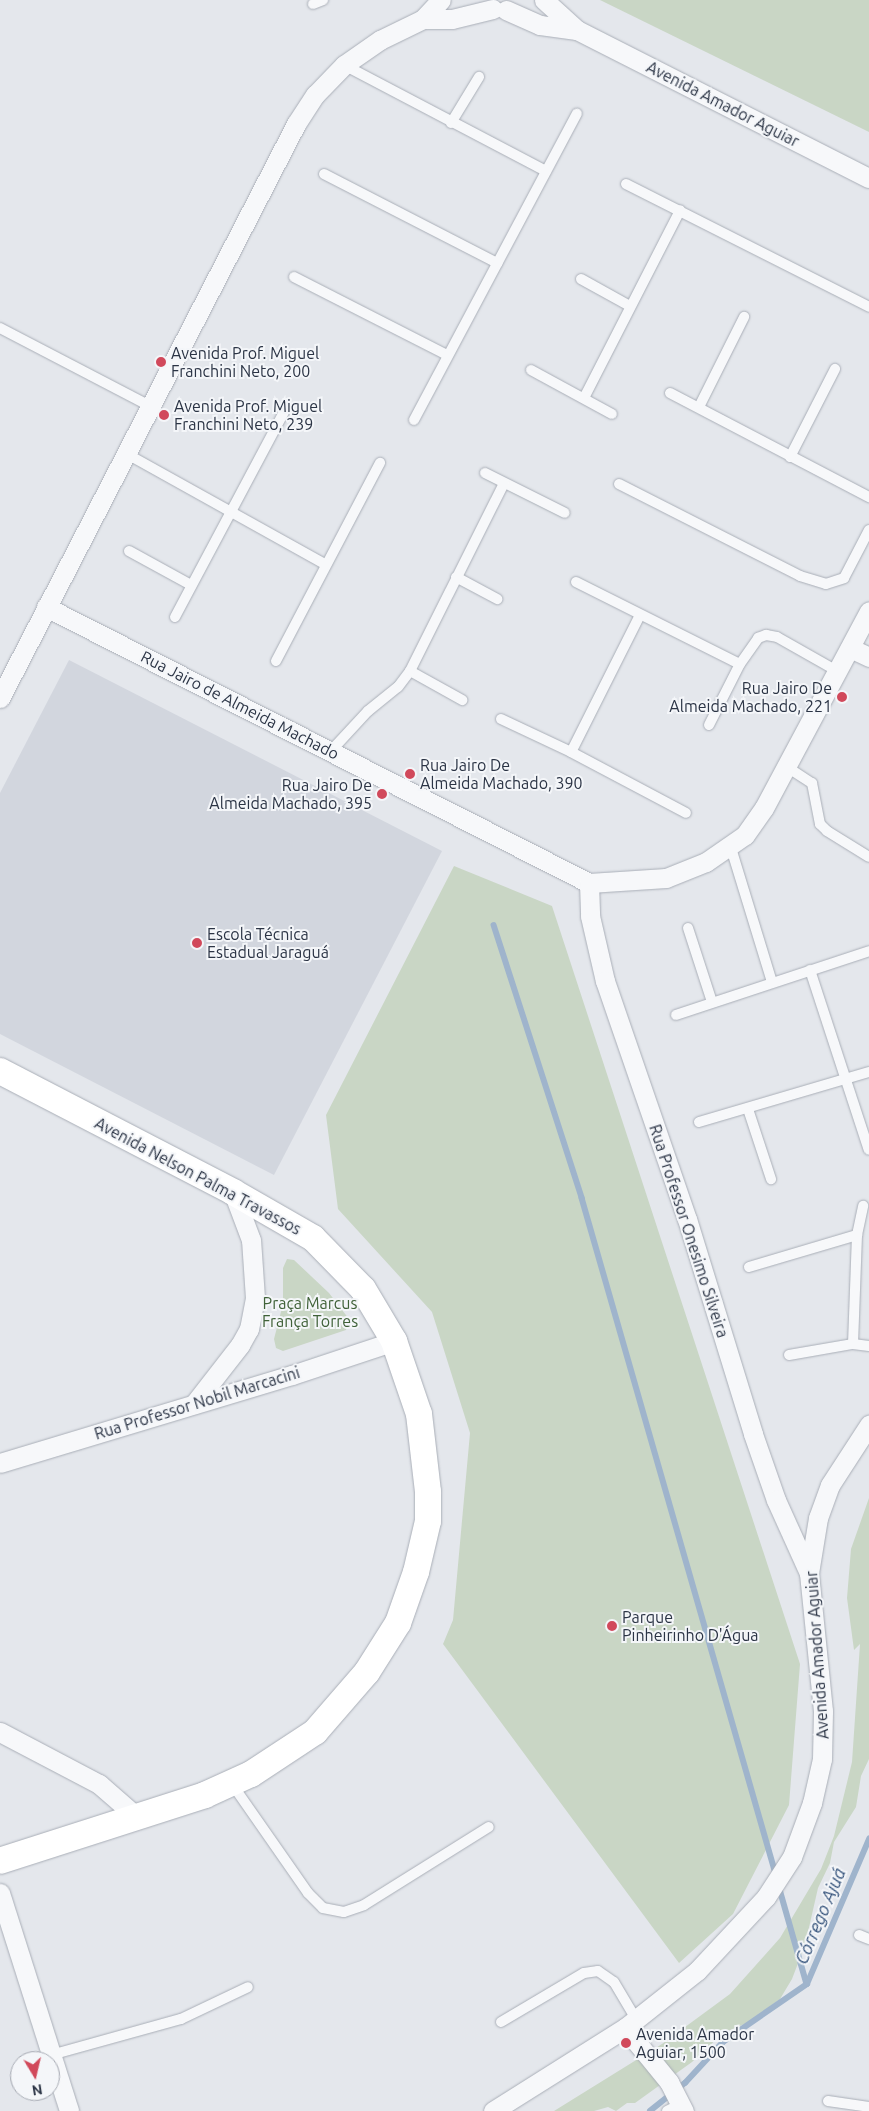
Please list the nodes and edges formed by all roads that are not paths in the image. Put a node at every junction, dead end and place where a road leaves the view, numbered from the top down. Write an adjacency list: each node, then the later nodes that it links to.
1 (441, 0): 4 (street)
2 (544, 0): 5 (street, Avenida Amador Aguiar)
3 (500, 5): 4 (street); 5 (street, Avenida Amador Aguiar)
4 (423, 18): 6 (street)
5 (577, 30): 12 (street, Avenida Amador Aguiar)
6 (344, 65): 9 (lane); 27 (street)
7 (480, 77): 9 (lane)
8 (577, 114): 10 (lane)
9 (451, 123): 10 (lane)
10 (546, 171): 15 (lane)
11 (324, 174): 15 (lane)
12 (869, 178)
13 (626, 184): 14 (lane)
14 (680, 210): 18 (lane); 19 (lane)
15 (497, 263): 22 (lane)
16 (294, 277): 22 (lane)
17 (581, 279): 18 (lane)
18 (630, 306): 26 (lane)
19 (869, 307)
20 (744, 317): 28 (lane)
21 (0, 328): 27 (lane)
22 (447, 355): 31 (lane)
23 (835, 369): 33 (lane)
24 (531, 370): 26 (lane)
25 (670, 393): 28 (lane)
26 (584, 398): 30 (lane)
27 (152, 407): 32 (street)
28 (699, 407): 33 (lane)
29 (285, 410): 39 (lane)
30 (612, 414)
31 (414, 420)
32 (127, 454): 39 (lane); 48 (street)
33 (790, 457): 38 (lane)
34 (380, 463): 43 (lane)
35 (485, 473): 36 (lane)
36 (504, 483): 40 (lane); 44 (lane)
37 (619, 484): 41 (lane)
38 (869, 497)
39 (232, 510): 43 (lane); 46 (lane)
40 (565, 512)
41 (869, 530)
42 (129, 551): 46 (lane)
43 (325, 564): 54 (lane)
44 (456, 578): 47 (lane); 56 (lane)
45 (576, 582): 50 (lane)
46 (191, 586): 51 (lane)
47 (498, 599)
48 (46, 607): 58 (street); 62 (street, Rua Jairo de Almeida Machado)
49 (869, 611): 52 (street)
50 (640, 615): 55 (lane); 63 (lane)
51 (175, 616)
52 (850, 648): 53 (street); 57 (street)
53 (869, 657)
54 (276, 661)
55 (740, 664): 57 (lane); 61 (lane)
56 (410, 671): 59 (lane); 62 (lane)
57 (837, 671): 64 (street)
58 (0, 698)
59 (462, 700)
60 (501, 719): 63 (lane)
61 (709, 724)
62 (330, 752): 68 (street, Rua Jairo de Almeida Machado)
63 (571, 752): 65 (lane)
64 (786, 767): 66 (street); 67 (lane)
65 (686, 813)
66 (731, 848): 68 (street); 72 (lane)
67 (869, 857)
68 (589, 883): 93 (street, Rua Professor Onesimo Silveira)
69 (688, 928): 73 (lane)
70 (869, 951): 71 (lane)
71 (810, 970): 72 (lane); 77 (lane)
72 (772, 982): 73 (lane)
73 (712, 1002): 74 (lane)
74 (676, 1015)
75 (0, 1070): 82 (street, Avenida Nelson Palma Travassos)
76 (869, 1072): 77 (lane)
77 (845, 1080): 78 (lane); 80 (lane)
78 (748, 1109): 79 (lane); 81 (lane)
79 (699, 1122)
80 (869, 1150)
81 (771, 1179)
82 (233, 1192): 86 (street, Avenida Nelson Palma Travassos); 90 (street)
83 (863, 1206): 84 (lane)
84 (857, 1235): 85 (lane); 87 (lane)
85 (749, 1267)
86 (394, 1341): 90 (street, Rua Professor Nobil Marcacini); 95 (street, Avenida Nelson Palma Travassos)
87 (853, 1344): 88 (lane); 89 (lane)
88 (869, 1346)
89 (789, 1355)
90 (194, 1404): 92 (street, Rua Professor Nobil Marcacini)
91 (869, 1426): 93 (street, Avenida Amador Aguiar)
92 (0, 1463)
93 (809, 1573): 102 (street, Avenida Amador Aguiar)
94 (0, 1732): 96 (street)
95 (231, 1783): 96 (street, Avenida Nelson Palma Travassos); 97 (lane)
96 (138, 1818): 98 (street, Avenida Nelson Palma Travassos)
97 (489, 1827)
98 (0, 1861)
99 (0, 1893): 103 (street)
100 (248, 1987): 104 (lane)
101 (501, 2022): 102 (lane)
102 (631, 2024): 108 (street); 110 (street, Avenida Amador Aguiar)
103 (50, 2051)
104 (60, 2052)
105 (60, 2082): 109 (street)
106 (828, 2101): 107 (lane)
107 (869, 2107)
108 (678, 2109)
109 (69, 2111)
110 (493, 2111)

